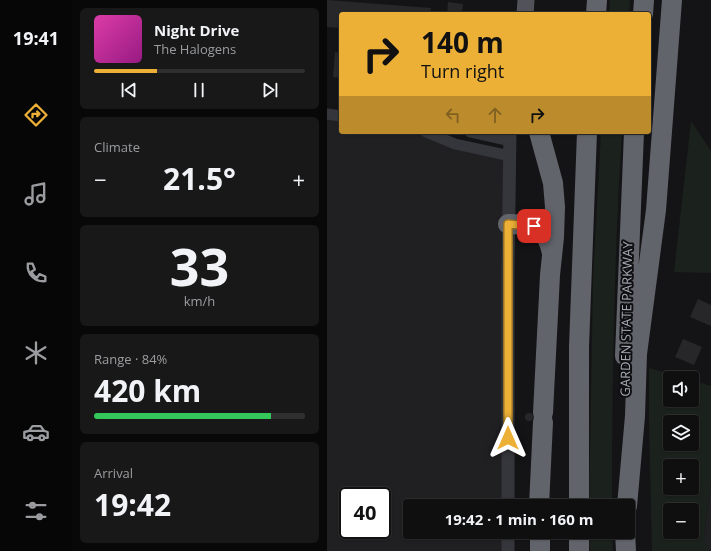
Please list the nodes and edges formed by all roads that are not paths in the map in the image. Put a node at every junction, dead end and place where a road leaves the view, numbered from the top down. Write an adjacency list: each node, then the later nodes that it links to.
1 (526, 0): 5 (main road)
2 (597, 0): 6 (highway)
3 (644, 0): 7 (highway)
4 (672, 0): 23 (highway)
5 (525, 12)
6 (595, 12)
7 (643, 12)
8 (327, 114): 9 (street)
9 (339, 116)
10 (431, 134): 16 (street)
11 (490, 134): 15 (street)
12 (540, 134): 18 (highway)
13 (587, 134): 21 (highway)
14 (633, 134): 22 (highway, GARDEN STATE PARKWAY)
15 (510, 136): 16 (street)
16 (510, 156): 17 (street)
17 (508, 224): 18 (highway); 19 (street)
18 (552, 253): 20 (highway)
19 (508, 499)
20 (539, 499)
21 (579, 499)
22 (626, 499)
23 (627, 499)
24 (508, 539): 28 (street)
25 (540, 539): 29 (highway)
26 (579, 539): 30 (highway)
27 (625, 539): 31 (highway)
28 (509, 551)
29 (540, 551)
30 (579, 551)
31 (626, 551)

